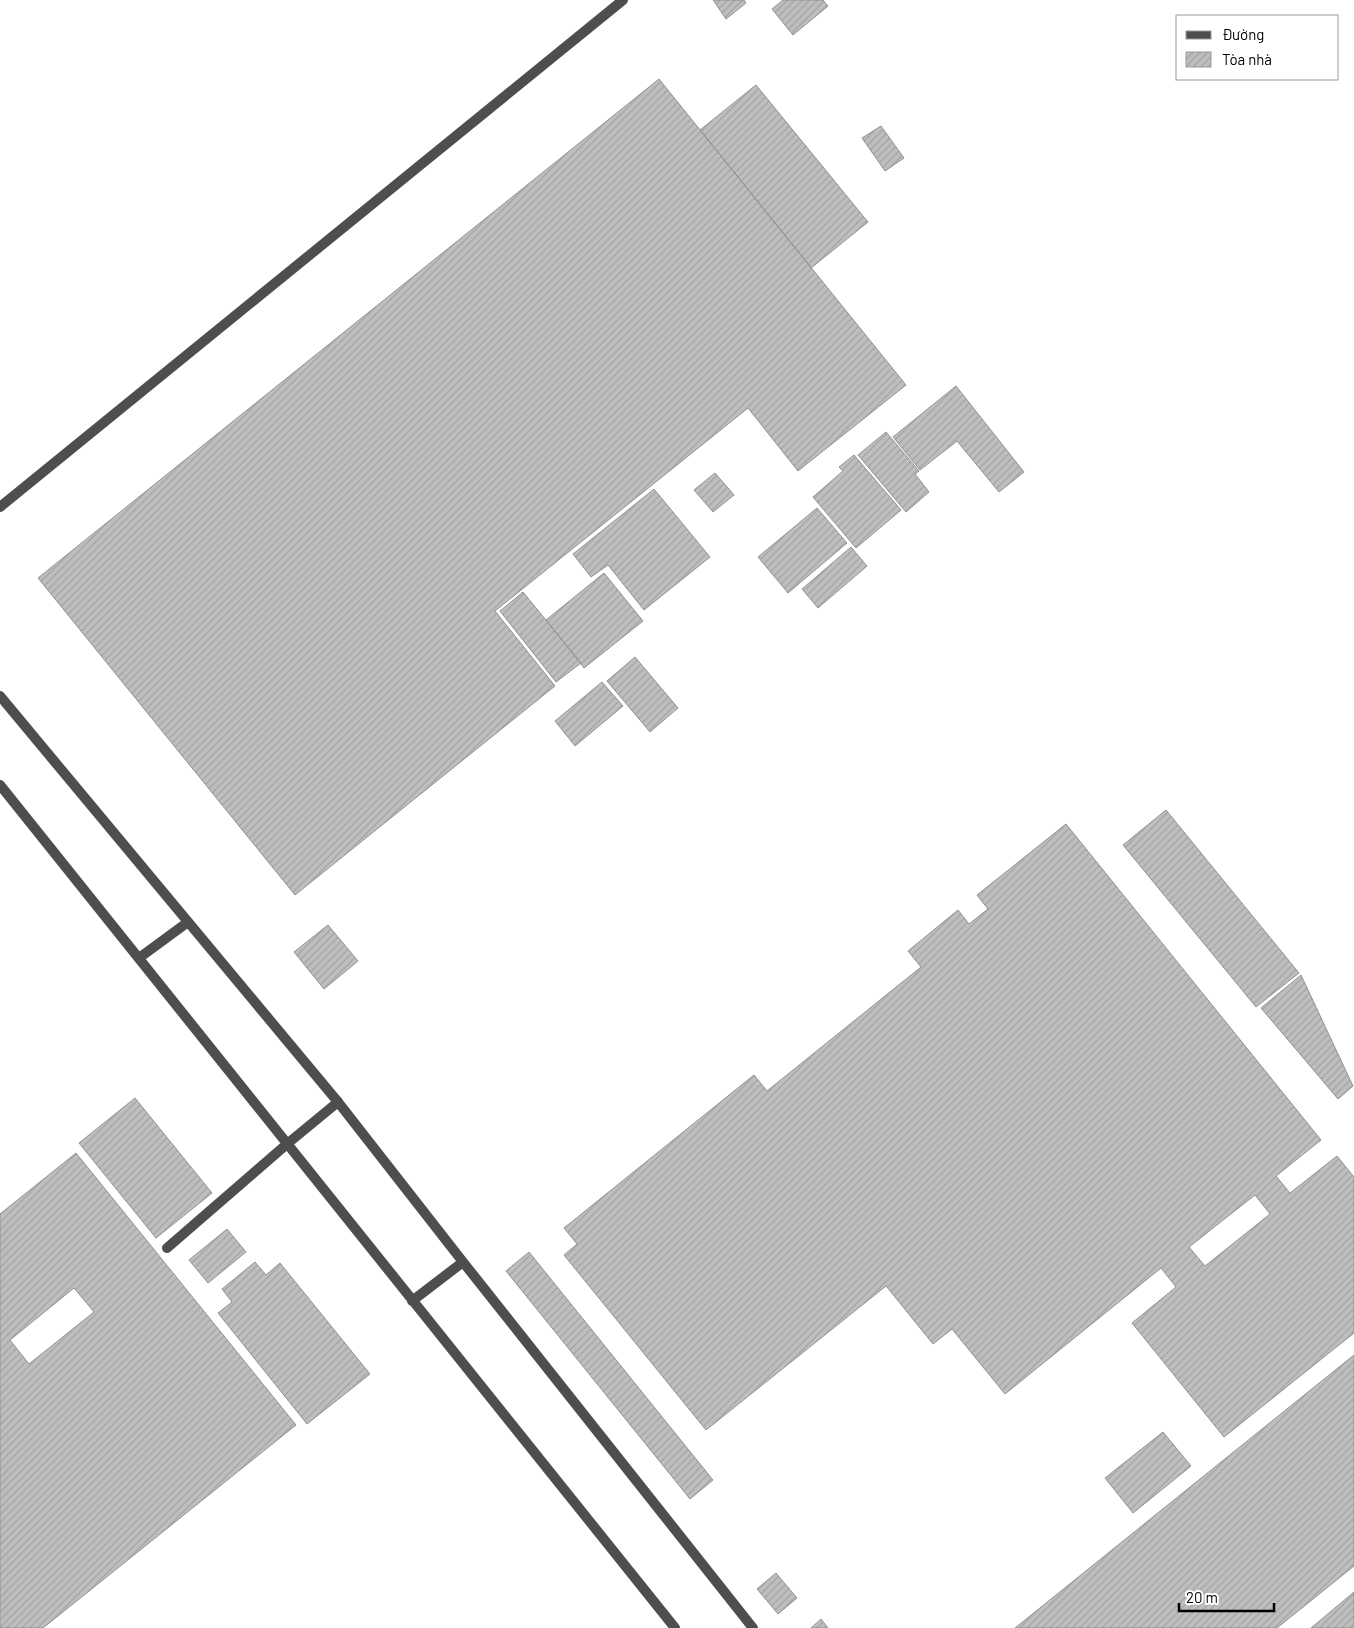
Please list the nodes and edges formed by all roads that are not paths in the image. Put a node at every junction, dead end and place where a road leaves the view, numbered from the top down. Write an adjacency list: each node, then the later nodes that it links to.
1 (623, 0): 2 (street)
2 (0, 507)
3 (0, 696): 5 (street)
4 (0, 784): 6 (street)
5 (188, 922): 6 (street); 7 (street)
6 (138, 958): 8 (street)
7 (338, 1102): 8 (street); 10 (street)
8 (287, 1144): 9 (street); 11 (street)
9 (167, 1248)
10 (463, 1262): 11 (street); 13 (street)
11 (412, 1301): 12 (street)
12 (675, 1628)
13 (754, 1628)

